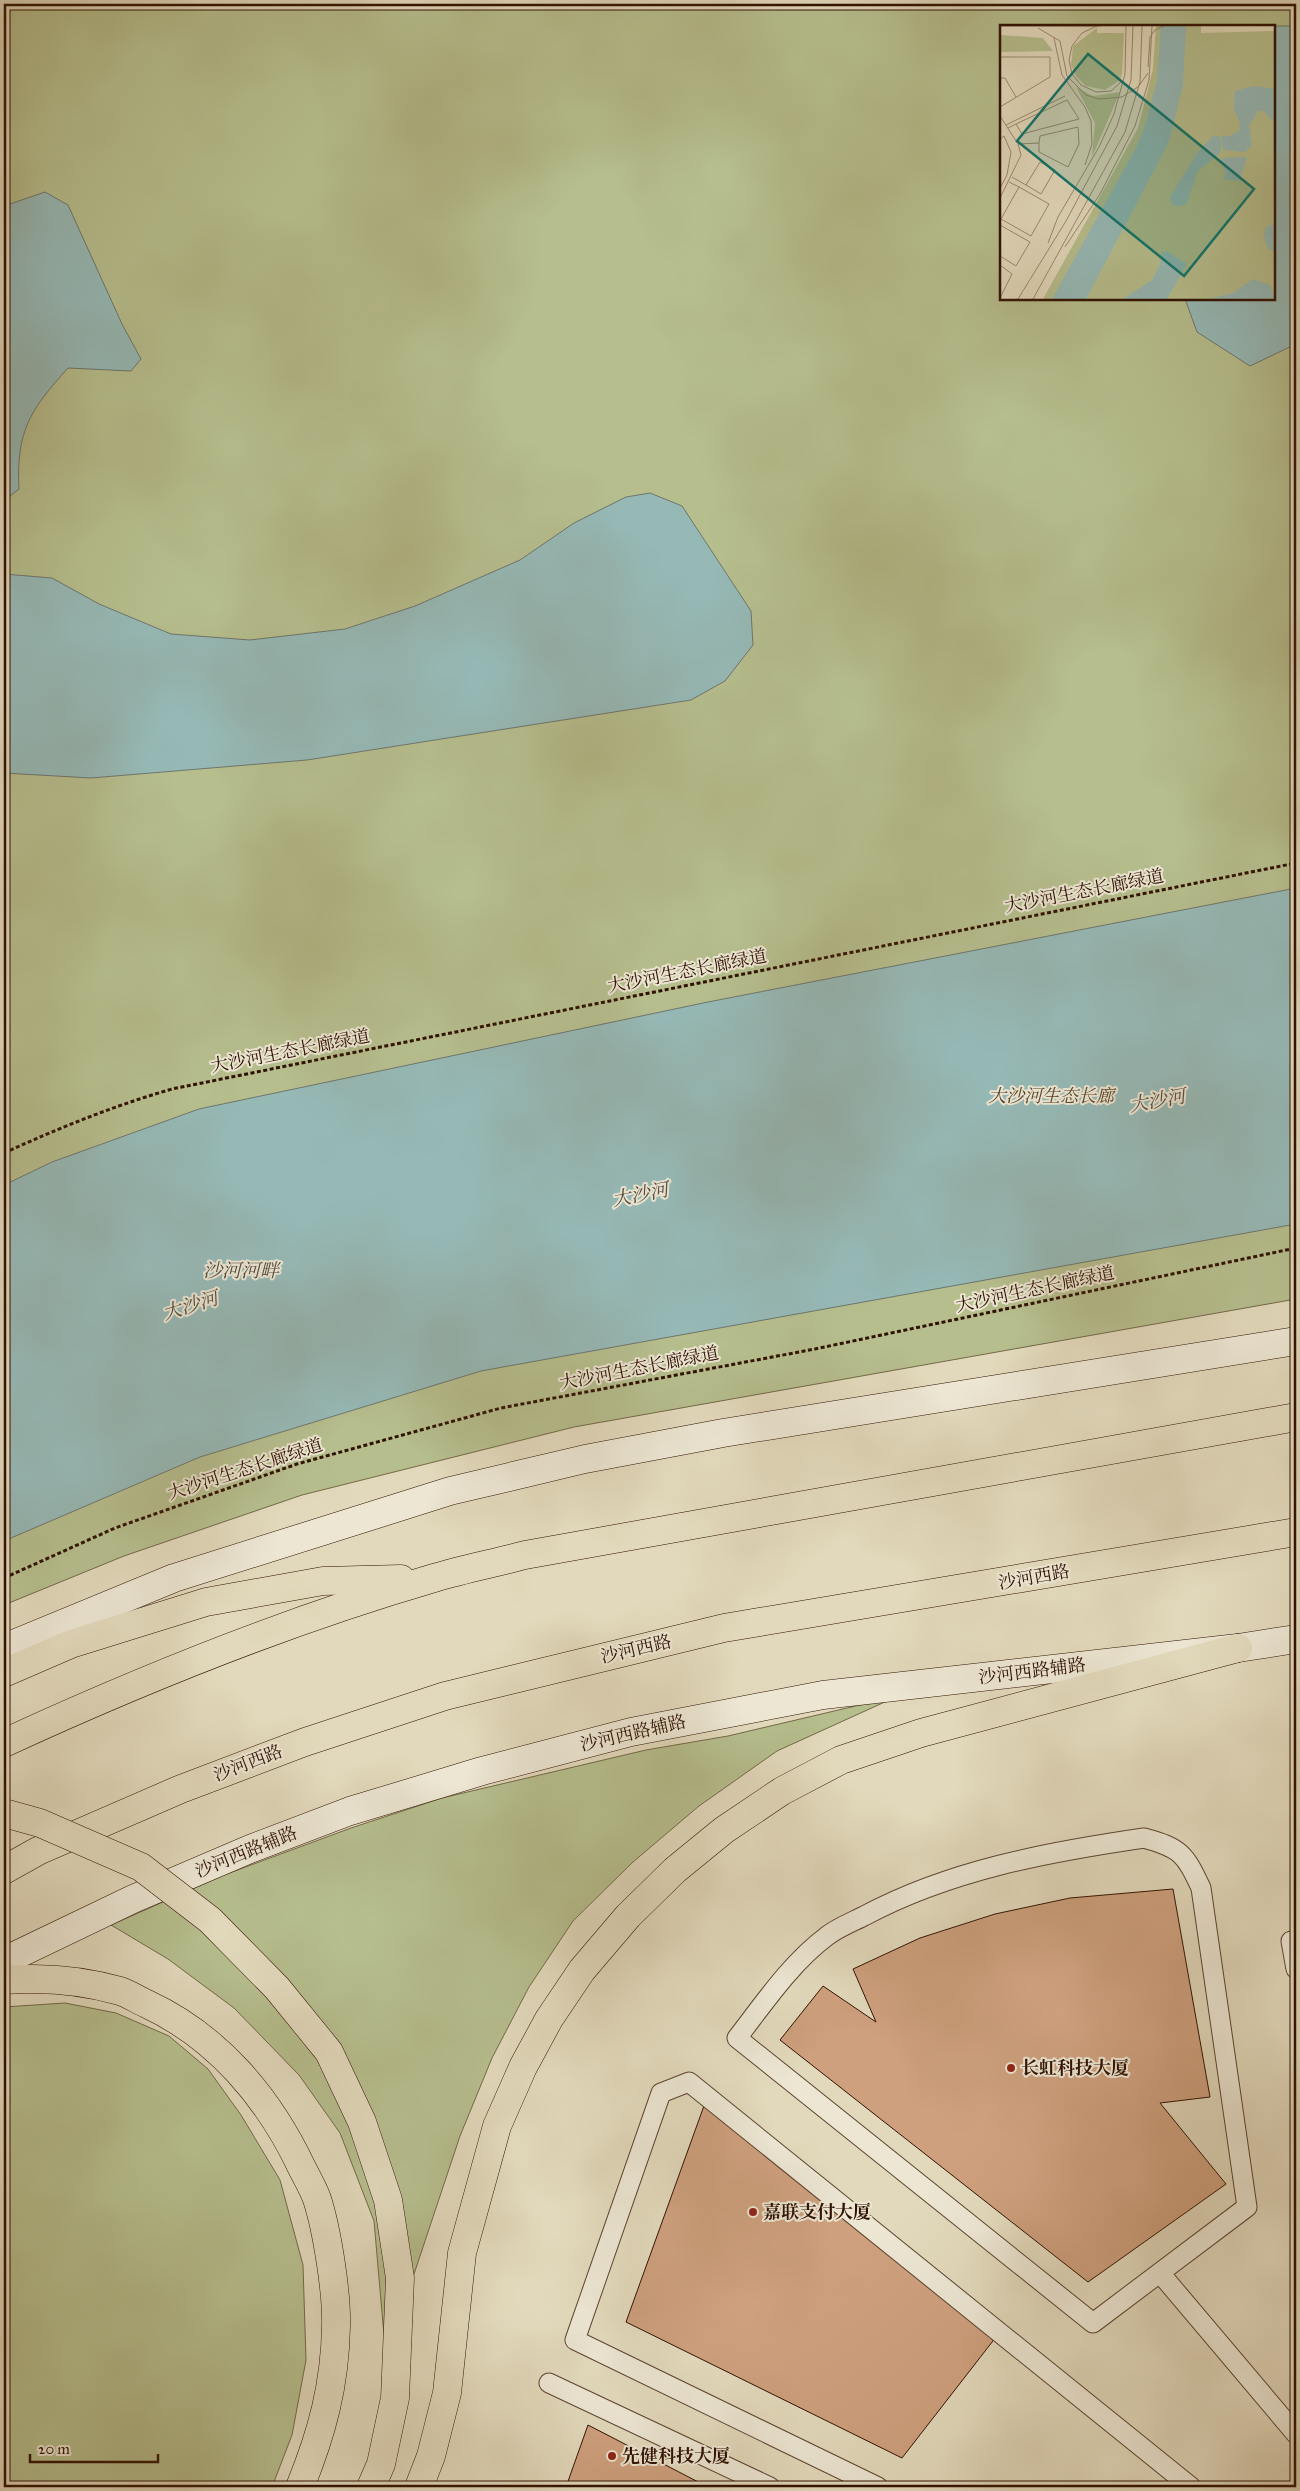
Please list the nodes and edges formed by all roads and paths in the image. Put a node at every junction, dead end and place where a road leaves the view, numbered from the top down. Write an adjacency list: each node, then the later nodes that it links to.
1 (1296, 863): 2 (path, 大沙河生态长廊绿道)
2 (4, 1153)
3 (1296, 1248): 8 (path, 大沙河生态长廊绿道)
4 (1296, 1341): 10 (main road)
5 (1296, 1418): 7 (main road)
6 (1296, 1532): 15 (main road, 沙河西路)
7 (435, 1577): 12 (main road); 13 (main road)
8 (4, 1578)
9 (1296, 1639): 11 (main road, 沙河西路辅路)
10 (4, 1648)
11 (1238, 1648): 17 (main road, 沙河西路辅路); 25 (main road)
12 (4, 1673)
13 (4, 1744)
14 (4, 1814): 24 (main road, bridge)
15 (4, 1870)
16 (1296, 1940): 18 (lane)
17 (4, 1961)
18 (1296, 1969)
19 (4, 1980): 23 (main road)
20 (1160, 2274): 20 (lane); 22 (lane)
21 (549, 2383): 26 (lane)
22 (1296, 2434)
23 (300, 2487)
24 (371, 2487)
25 (419, 2487)
26 (770, 2487)
27 (878, 2487): 28 (lane)
28 (1191, 2487)

